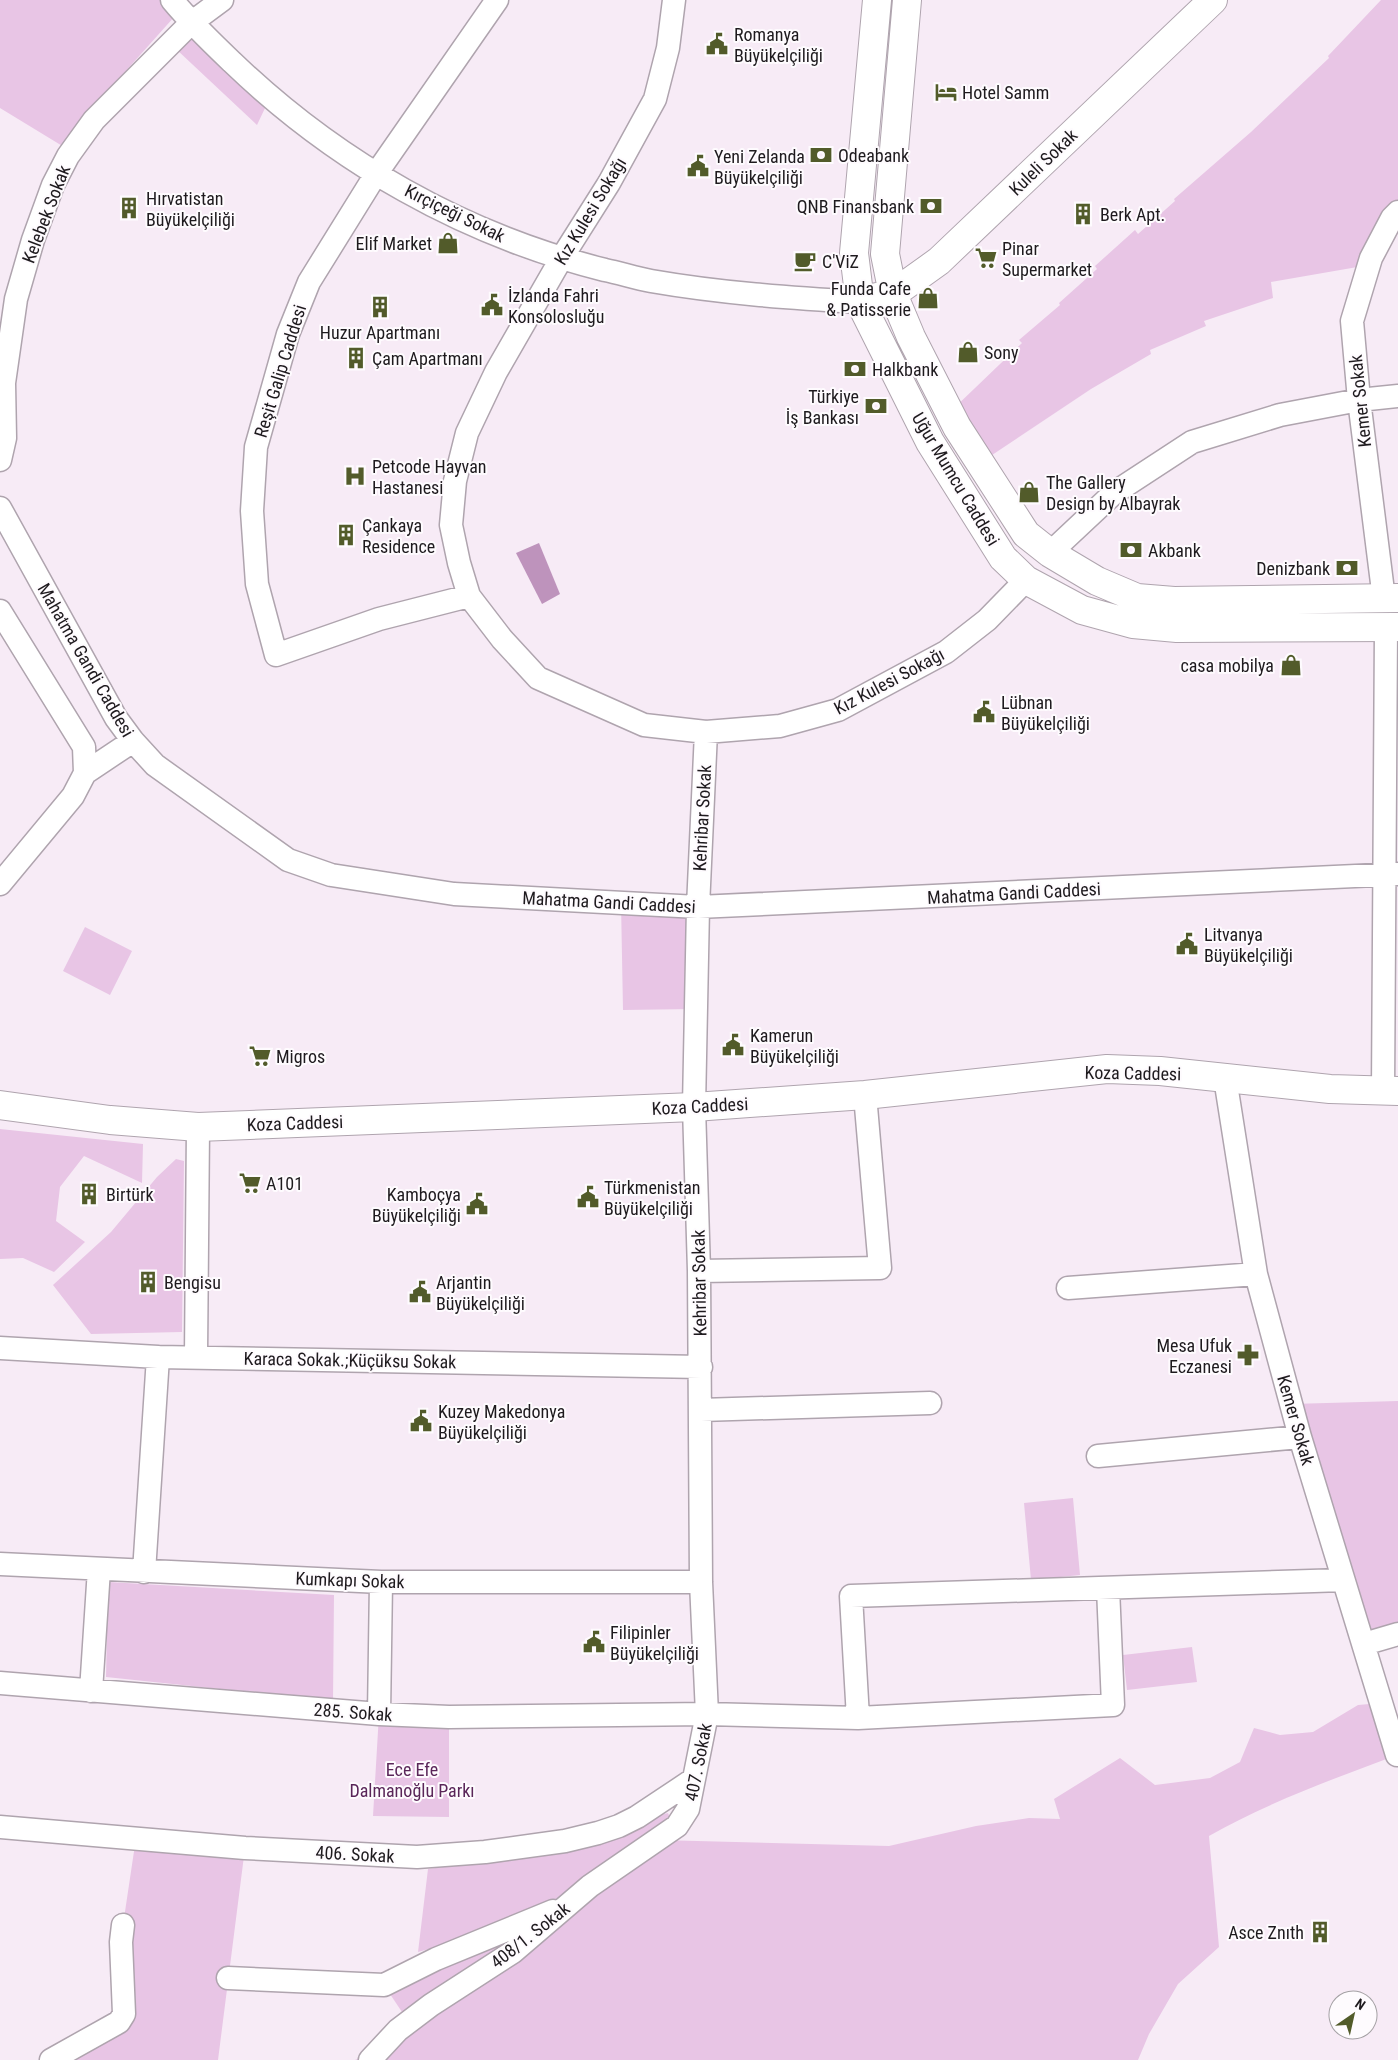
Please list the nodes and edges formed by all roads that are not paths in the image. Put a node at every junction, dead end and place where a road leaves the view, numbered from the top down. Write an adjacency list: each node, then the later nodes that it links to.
1 (172, 0): 8 (street, Kırçiçeği Sokak)
2 (222, 0): 8 (street, Kelebek Sokak)
3 (497, 0): 9 (street, Reşit Galip Caddesi)
4 (674, 0): 11 (street, Kız Kulesi Sokağı)
5 (877, 0): 13 (main road, Uğur Mumcu Caddesi)
6 (907, 0): 12 (main road, Uğur Mumcu Caddesi)
7 (1213, 0): 12 (main road, Kuleli Sokak)
8 (191, 23): 9 (street, Kırçiçeği Sokak); 16 (street, Kelebek Sokak)
9 (376, 174): 11 (street, Kırçiçeği Sokak); 20 (street, Reşit Galip Caddesi)
10 (1398, 212): 15 (street, Kemer Sokak)
11 (561, 259): 13 (street, Kırçiçeği Sokak); 20 (street, Kız Kulesi Sokağı)
12 (893, 294): 13 (main road, Kuleli Sokak); 18 (main road, Uğur Mumcu Caddesi)
13 (860, 302): 19 (main road, Uğur Mumcu Caddesi)
14 (1398, 396): 15 (street)
15 (1359, 400): 18 (street); 21 (street, Kemer Sokak)
16 (0, 460)
17 (0, 508): 25 (street, Mahatma Gandi Caddesi)
18 (1050, 553): 21 (main road, Uğur Mumcu Caddesi)
19 (1026, 580): 23 (main road, Uğur Mumcu Caddesi); 24 (street, Kız Kulesi Sokağı)
20 (469, 596): 24 (street, Kız Kulesi Sokağı)
21 (1391, 598): 23 (main road)
22 (0, 611): 26 (street)
23 (1392, 627): 27 (street)
24 (706, 732): 29 (street, Kehribar Sokak)
25 (133, 741): 26 (street); 29 (street, Mahatma Gandi Caddesi)
26 (85, 772): 28 (street)
27 (1391, 875): 29 (street, Mahatma Gandi Caddesi); 31 (street)
28 (0, 884)
29 (698, 907): 34 (street, Kehribar Sokak)
30 (1225, 1078): 31 (main road, Koza Caddesi); 32 (main road, Koza Caddesi); 37 (street, Kemer Sokak)
31 (1390, 1092)
32 (865, 1095): 34 (main road, Koza Caddesi); 36 (street)
33 (0, 1105): 35 (main road, Koza Caddesi)
34 (694, 1107): 35 (main road, Koza Caddesi); 36 (street, Kehribar Sokak)
35 (198, 1127): 41 (street)
36 (700, 1271): 42 (street, Kehribar Sokak)
37 (1256, 1274): 38 (street); 45 (street, Kemer Sokak)
38 (1068, 1288)
39 (0, 1348): 40 (street, Karaca Sokak.;Küçüksu Sokak)
40 (158, 1356): 41 (street, Karaca Sokak.;Küçüksu Sokak); 49 (street)
41 (196, 1356): 42 (street, Karaca Sokak.;Küçüksu Sokak)
42 (701, 1367): 44 (street, Kehribar Sokak)
43 (930, 1403): 44 (street)
44 (701, 1410): 52 (street, Kehribar Sokak)
45 (1300, 1437): 46 (street); 50 (street, Kemer Sokak)
46 (1098, 1456)
47 (0, 1564): 48 (street, Kumkapı Sokak)
48 (99, 1569): 49 (street, Kumkapı Sokak); 57 (street)
49 (144, 1572): 51 (street, Kumkapı Sokak)
50 (1343, 1580): 53 (street); 55 (street, Kemer Sokak)
51 (381, 1582): 52 (street, Kumkapı Sokak); 58 (street)
52 (701, 1582): 59 (street, Kehribar Sokak)
53 (1108, 1588): 60 (street, 285. Sokak); 60 (street)
54 (1398, 1634): 55 (street)
55 (1364, 1644): 61 (street, Kemer Sokak)
56 (0, 1683): 57 (street, 285. Sokak)
57 (91, 1691): 58 (street, 285. Sokak)
58 (379, 1714): 59 (street, 285. Sokak)
59 (707, 1714): 60 (street, 285. Sokak); 62 (street, 407. Sokak)
60 (858, 1718)
61 (1397, 1755)
62 (694, 1779): 63 (street, 407. Sokak); 64 (street, 406. Sokak)
63 (688, 1809): 65 (street, 408/1. Sokak)
64 (0, 1827)
65 (566, 1906): 67 (street); 69 (street, 408/1. Sokak)
66 (122, 1925): 68 (street)
67 (228, 1978)
68 (50, 2060)
69 (370, 2060)

